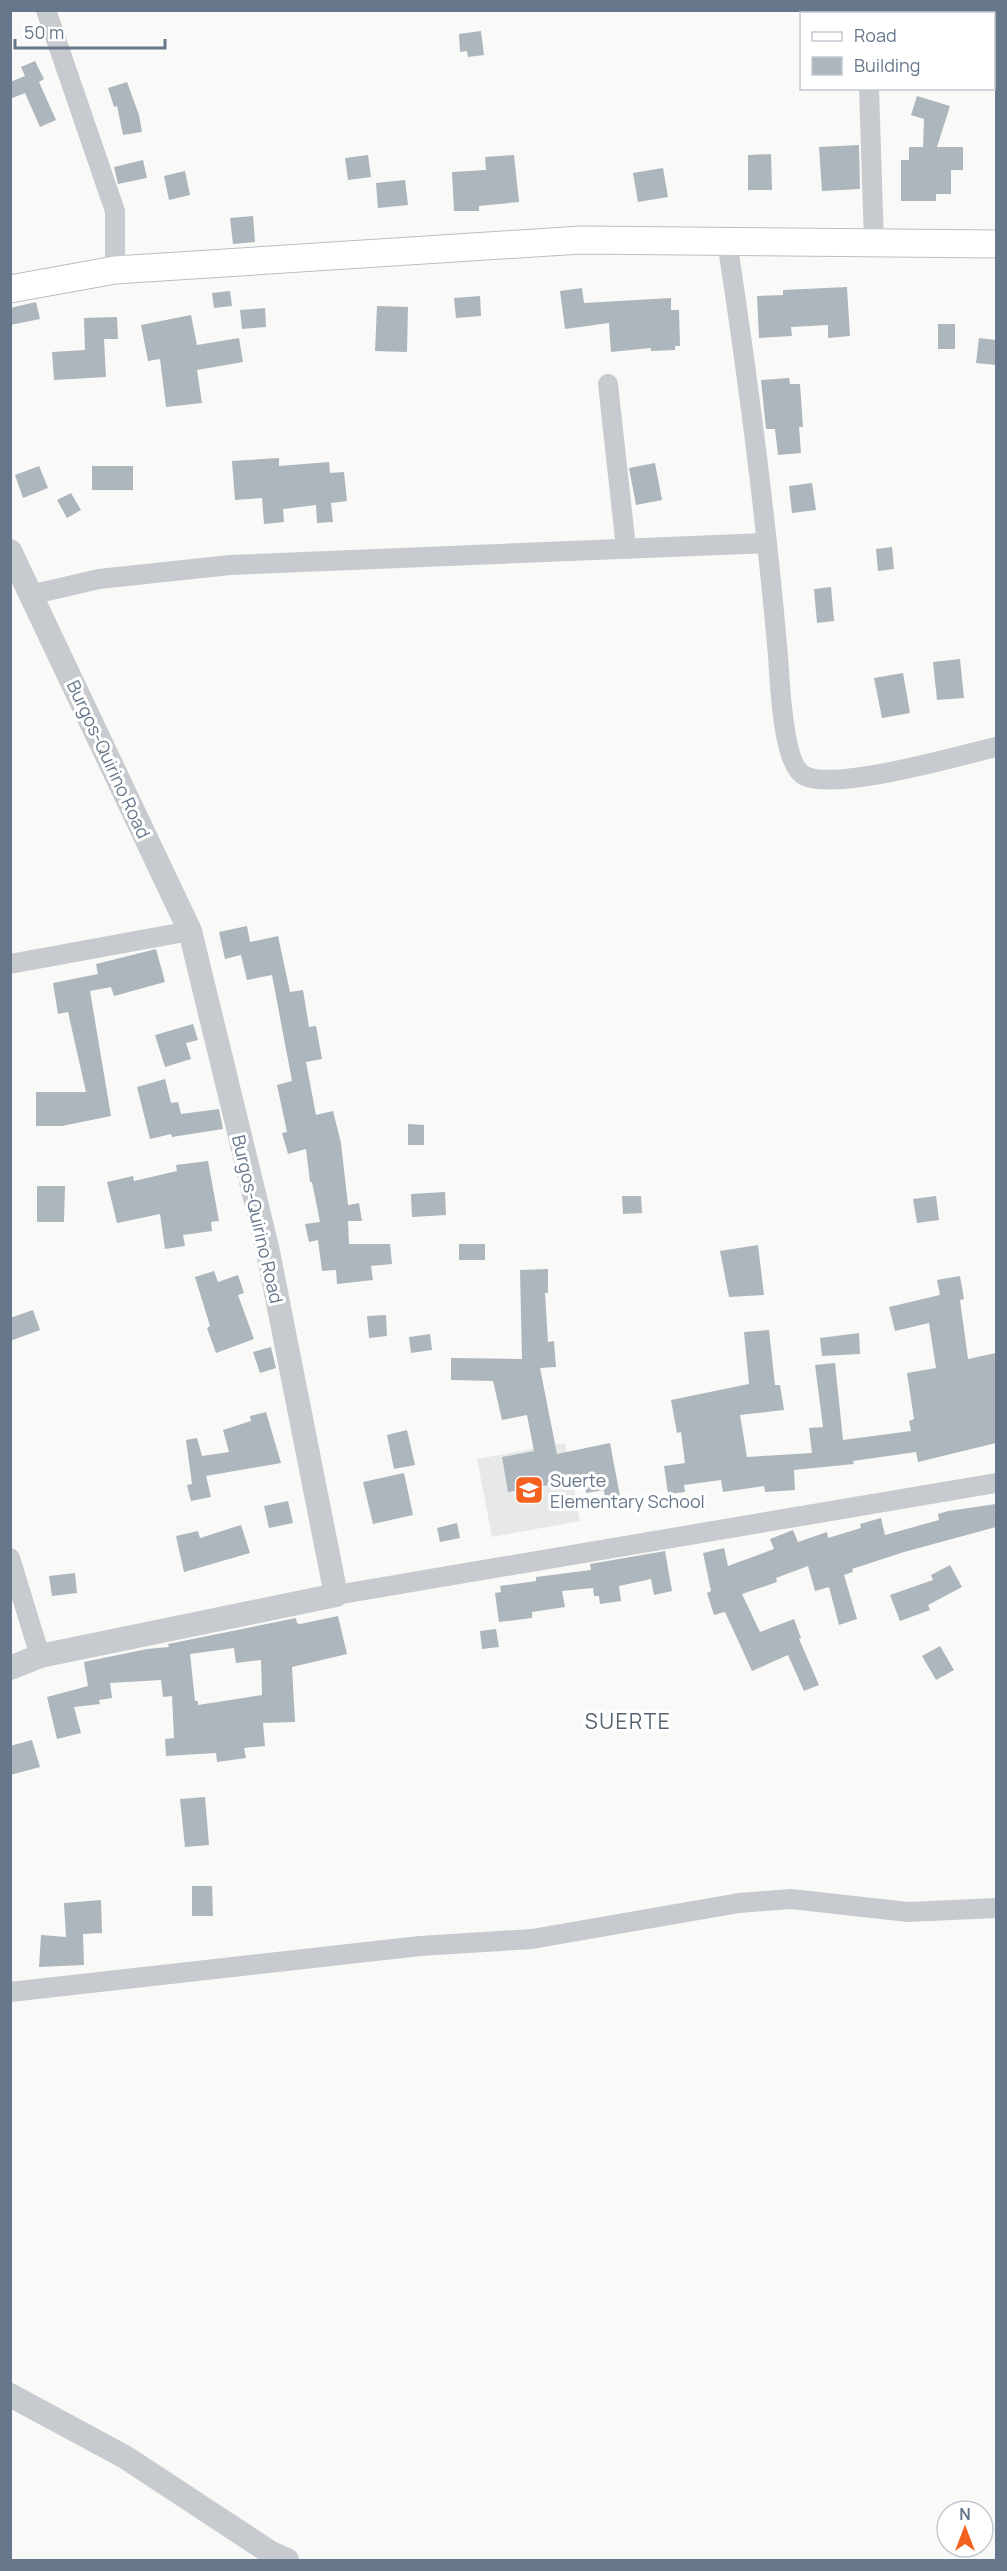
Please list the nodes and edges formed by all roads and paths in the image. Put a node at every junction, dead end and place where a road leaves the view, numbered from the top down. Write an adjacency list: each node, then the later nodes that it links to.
1 (46, 10): 6 (street)
2 (869, 90): 4 (street)
3 (727, 241): 4 (main road); 6 (main road); 9 (street)
4 (874, 243): 5 (main road)
5 (996, 244)
6 (115, 270): 7 (main road)
7 (10, 289)
8 (608, 384): 10 (street)
9 (767, 543): 10 (street); 13 (street)
10 (626, 548): 12 (street)
11 (10, 551): 12 (street, Burgos-Quirino Road)
12 (30, 595): 14 (street, Burgos-Quirino Road)
13 (996, 747)
14 (190, 931): 15 (street); 18 (street, Burgos-Quirino Road)
15 (10, 964)
16 (996, 1483): 18 (street)
17 (10, 1558): 19 (street)
18 (336, 1595): 19 (street)
19 (40, 1656): 20 (street)
20 (10, 1668)
21 (996, 1908): 22 (street)
22 (10, 1992)
23 (10, 2395): 24 (street)
24 (287, 2560)

